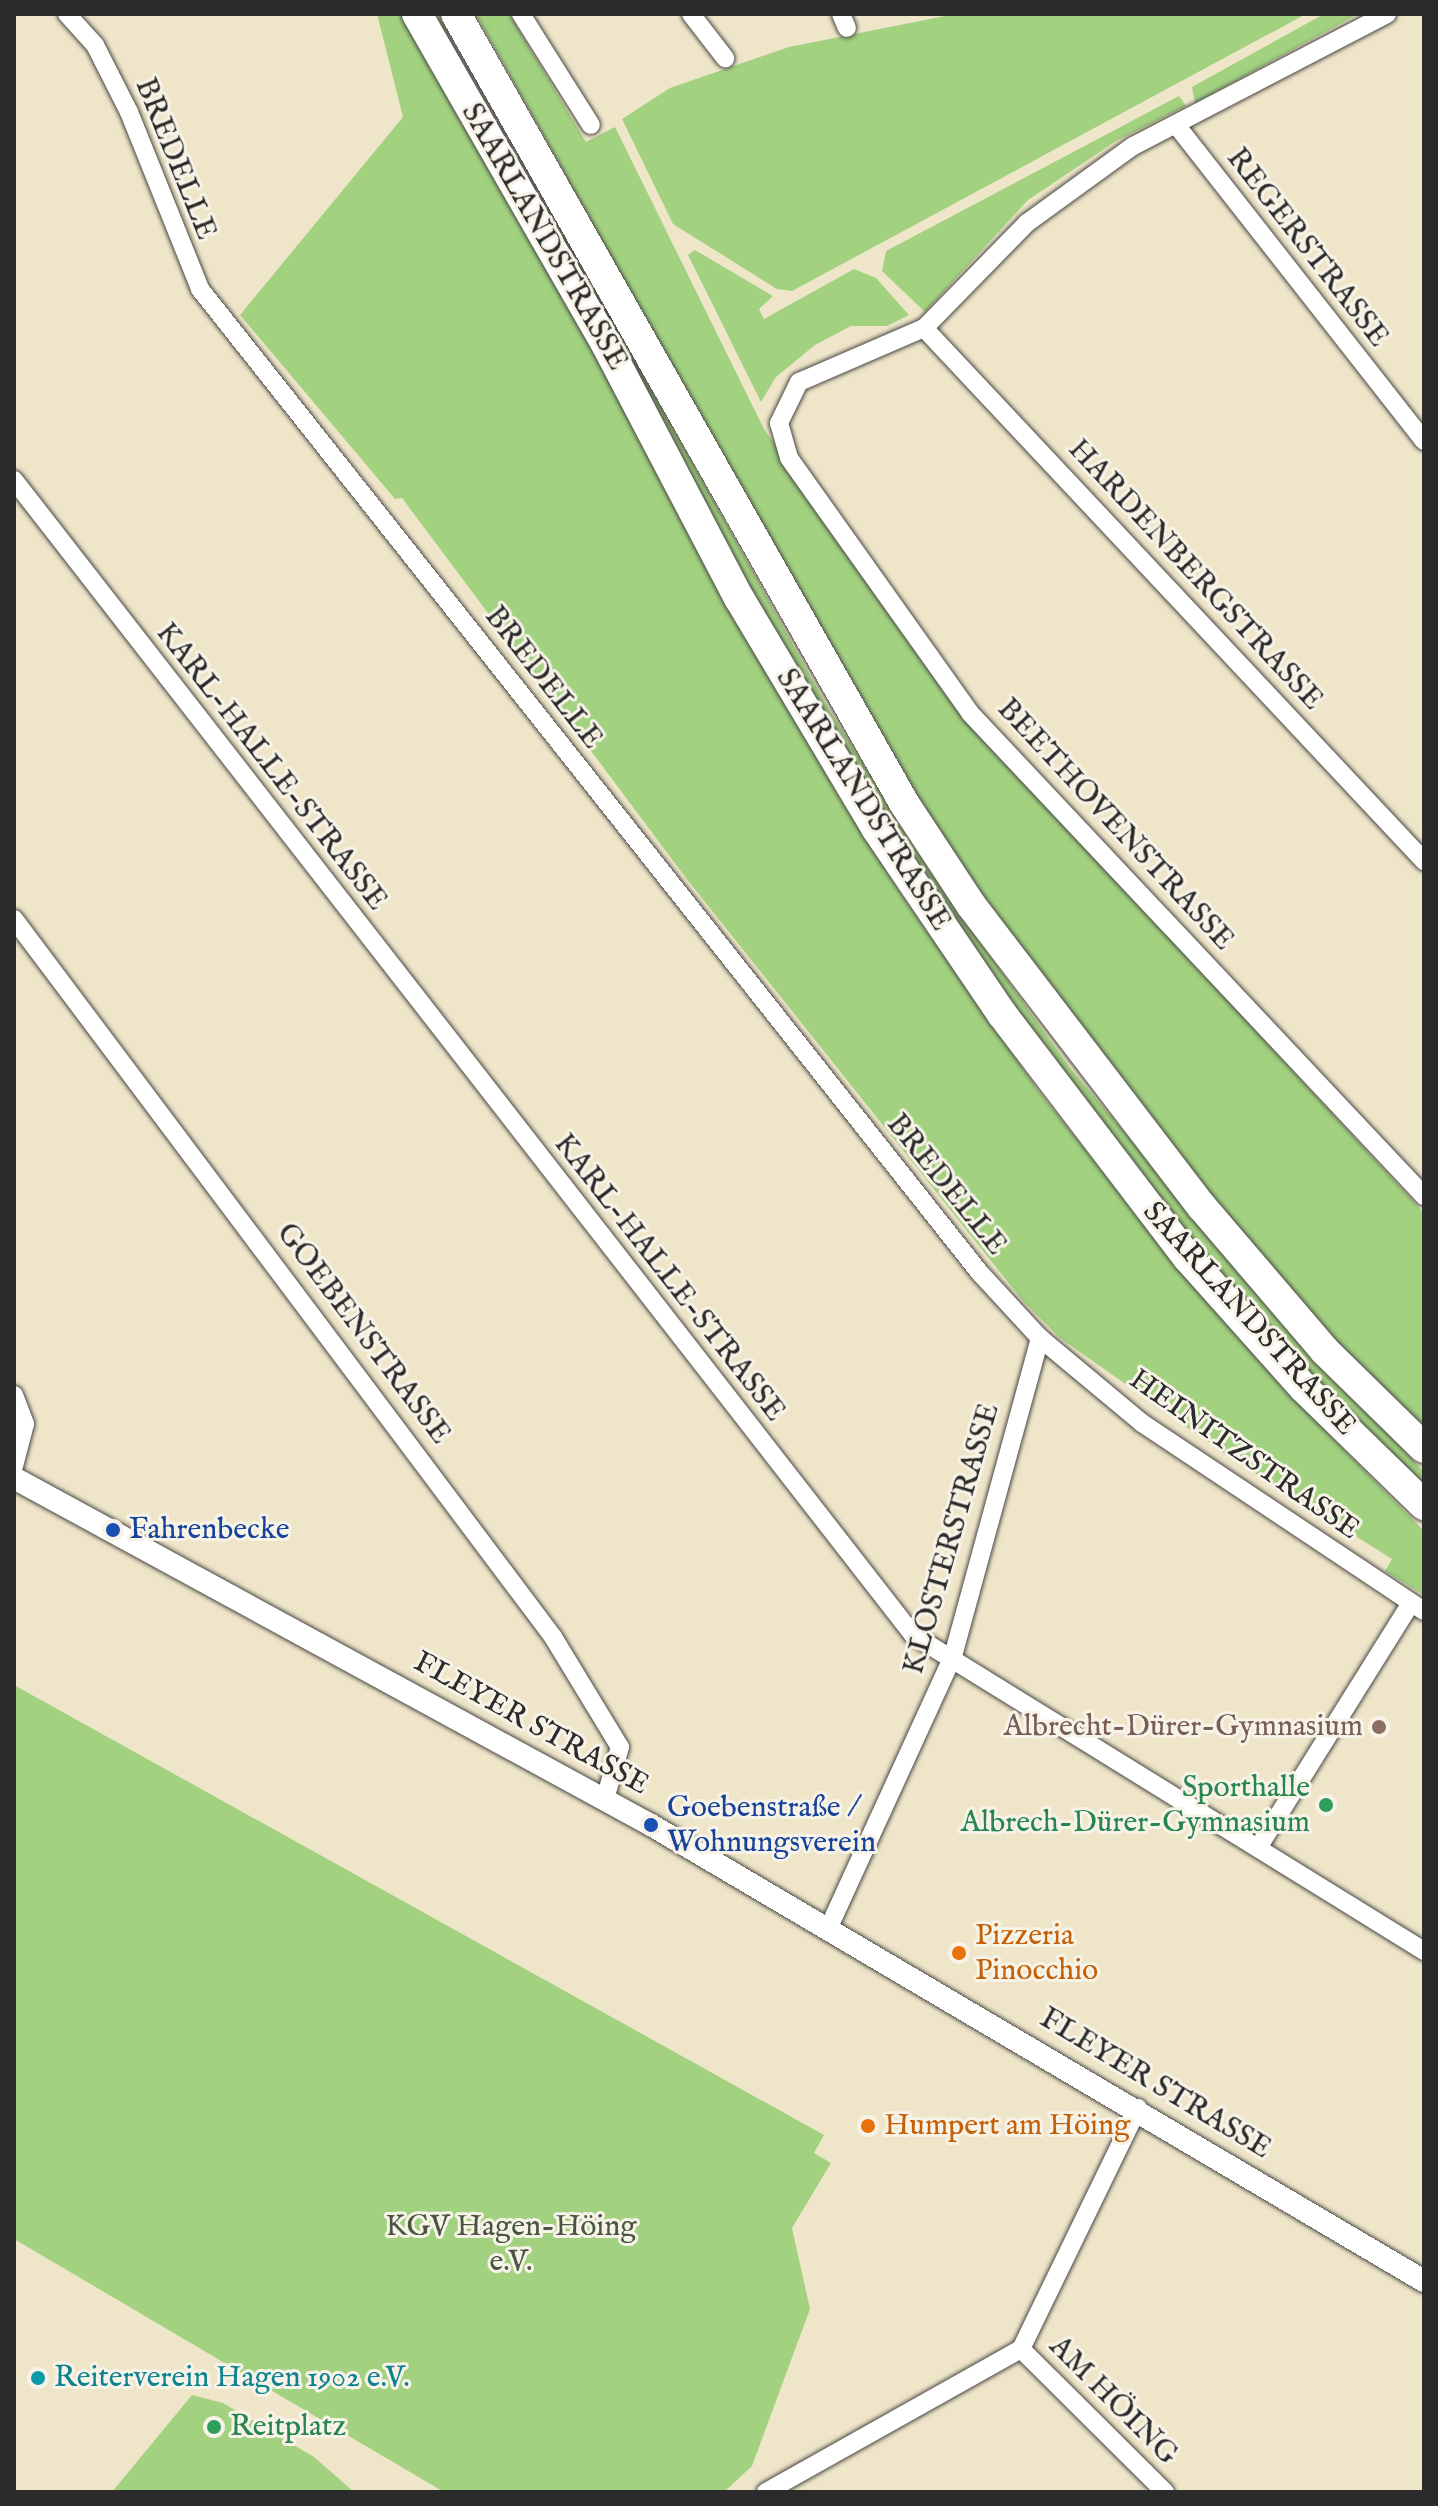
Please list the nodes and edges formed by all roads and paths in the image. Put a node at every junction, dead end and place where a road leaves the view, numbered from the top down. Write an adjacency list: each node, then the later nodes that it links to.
1 (67, 14): 16 (street, BREDELLE)
2 (417, 14): 21 (highway, SAARLANDSTRASSE)
3 (456, 14): 18 (highway, SAARLANDSTRASSE)
4 (521, 14): 8 (street)
5 (691, 14): 7 (street)
6 (1387, 14): 9 (street)
7 (725, 58)
8 (591, 125)
9 (1177, 126): 10 (street); 11 (street, REGERSTRASSE)
10 (924, 328): 13 (street, HARDENBERGSTRASSE); 15 (street, BEETHOVENSTRASSE)
11 (1424, 441)
12 (14, 480): 23 (street, KARL-HALLE-STRASSE)
13 (1424, 861)
14 (14, 919): 24 (street, GOEBENSTRASSE)
15 (1424, 1196)
16 (1040, 1338): 22 (street, HEINITZSTRASSE); 23 (street, KLOSTERSTRASSE)
17 (14, 1395): 19 (street)
18 (1424, 1448)
19 (14, 1466)
20 (14, 1478): 24 (street, FLEYER STRASSE)
21 (1424, 1505)
22 (1418, 1607): 25 (street)
23 (953, 1656): 25 (street, KARL-HALLE-STRASSE); 26 (street, KLOSTERSTRASSE)
24 (605, 1799): 26 (street, FLEYER STRASSE)
25 (1261, 1843): 27 (street, KARL-HALLE-STRASSE)
26 (829, 1927): 28 (street, FLEYER STRASSE)
27 (1424, 1951)
28 (1138, 2108): 29 (street, FLEYER STRASSE); 30 (street)
29 (1424, 2281)
30 (1021, 2349): 31 (street); 32 (street, AM HÖING)
31 (766, 2492)
32 (1165, 2492)

